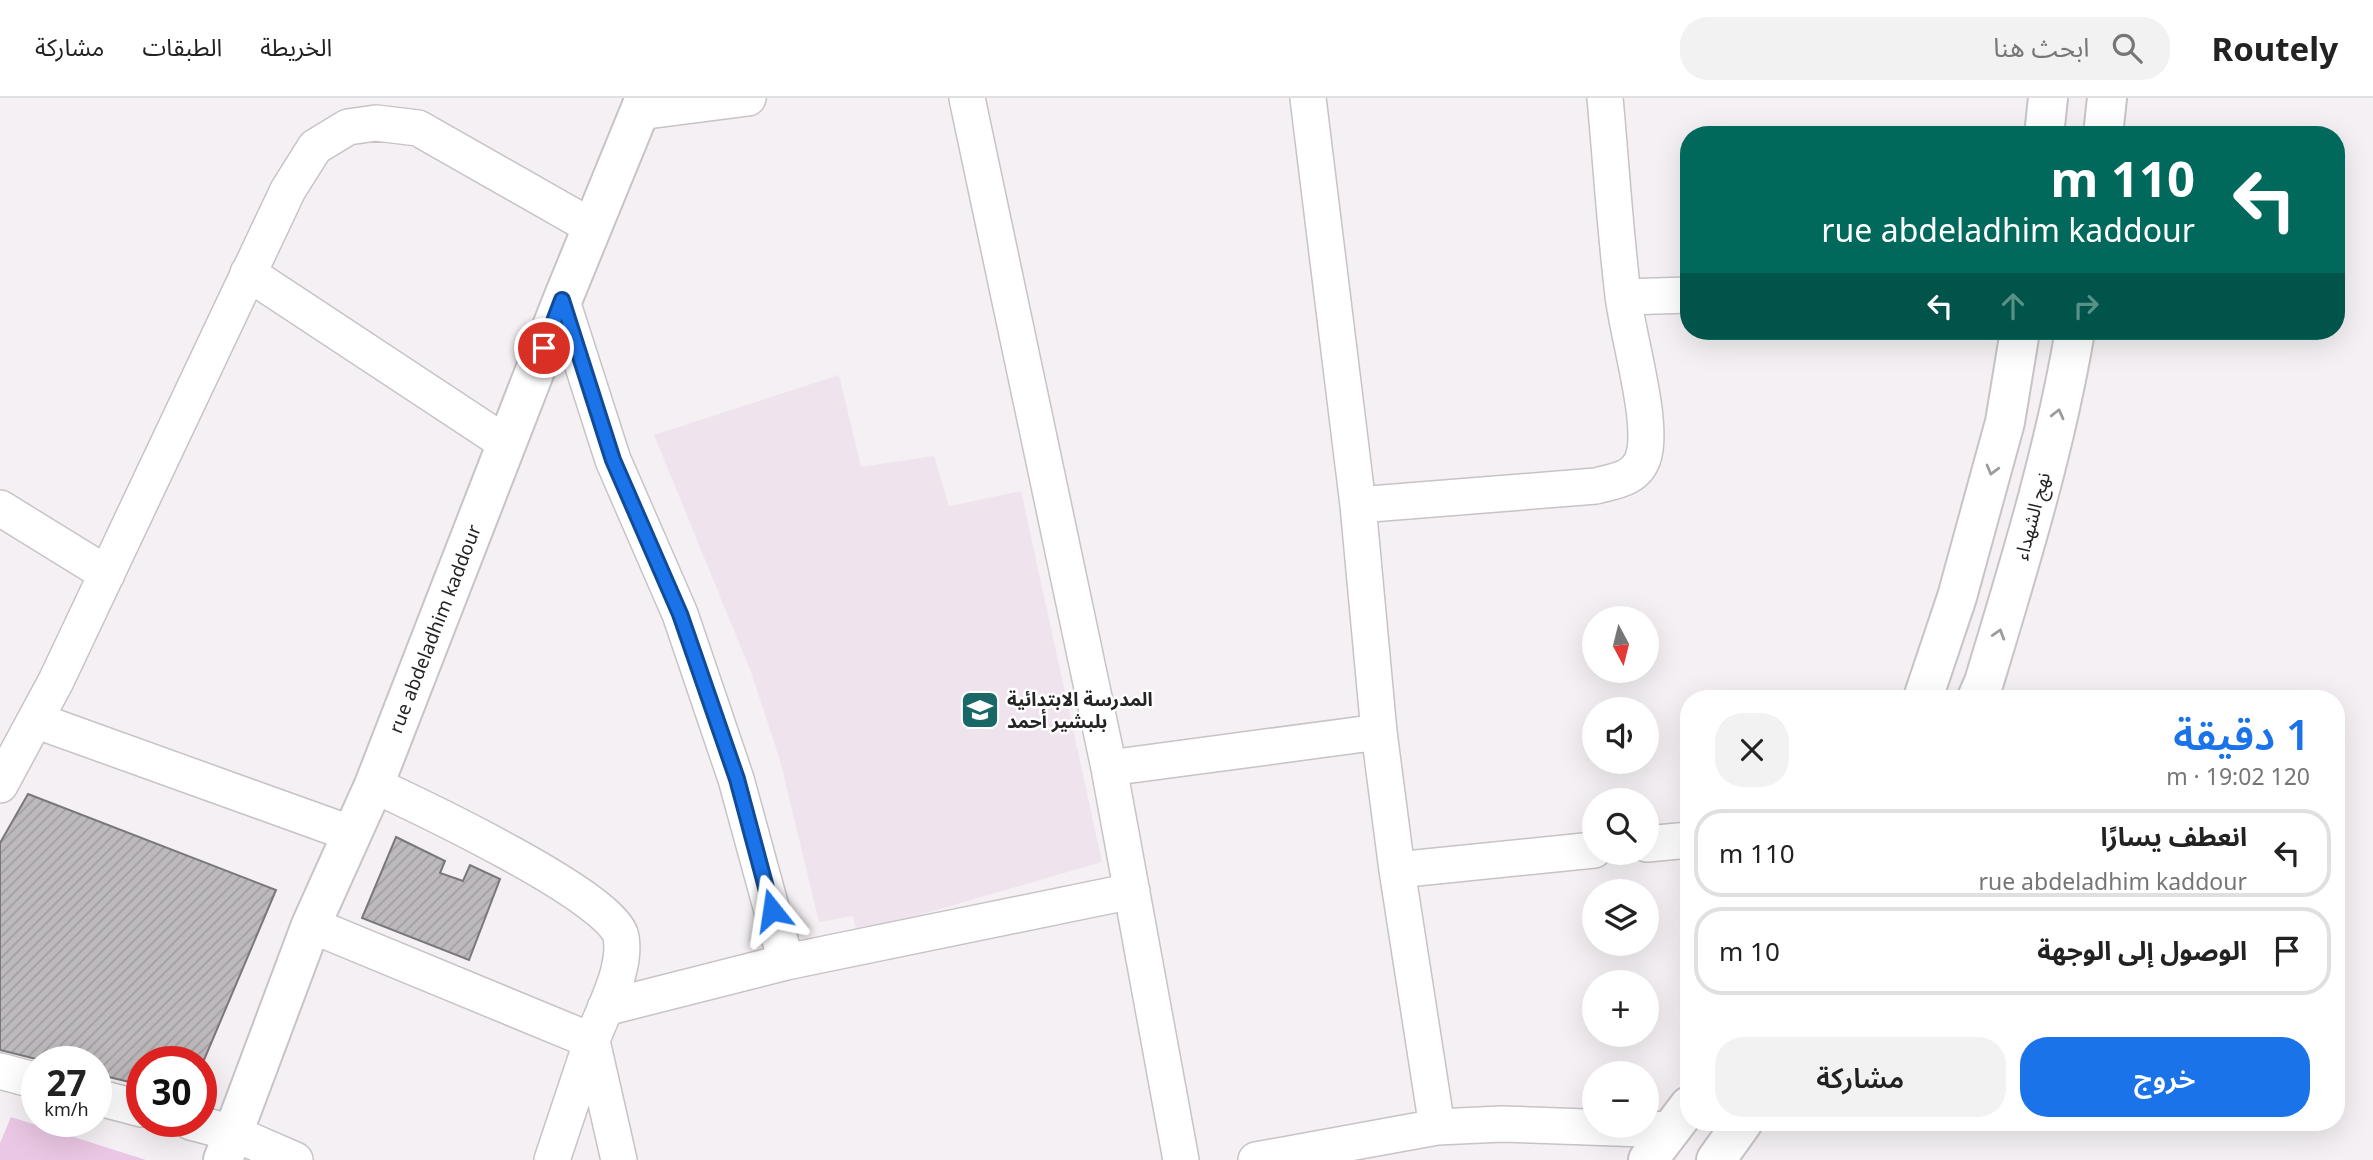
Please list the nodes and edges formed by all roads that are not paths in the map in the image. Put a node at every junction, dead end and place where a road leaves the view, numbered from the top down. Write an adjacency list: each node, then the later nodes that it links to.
1 (748, 98): 7 (street)
2 (967, 98): 25 (street)
3 (1308, 98): 18 (street)
4 (1605, 98): 13 (street)
5 (2048, 98): 8 (street)
6 (2107, 98): 9 (street)
7 (642, 105): 10 (street, rue abdeladhim kaddour)
8 (2046, 126)
9 (2104, 126)
10 (592, 227): 11 (street); 14 (street, rue abdeladhim kaddour)
11 (248, 273): 17 (street); 20 (street)
12 (1680, 295): 13 (street)
13 (1623, 297): 18 (street)
14 (562, 300): 17 (street, rue abdeladhim kaddour); 35 (street)
15 (2019, 340): 21 (street, one-way to 21)
16 (2073, 340): 22 (street, نهج الشهداء, one-way to 16)
17 (507, 444): 27 (street, rue abdeladhim kaddour)
18 (1358, 505): 24 (street)
19 (0, 508): 20 (street)
20 (107, 574): 23 (street)
21 (1926, 690)
22 (1980, 690)
23 (35, 720): 26 (street); 28 (street)
24 (1379, 732): 25 (street); 32 (street)
25 (1109, 768): 33 (street)
26 (0, 785)
27 (374, 785): 28 (street, rue abdeladhim kaddour); 36 (street)
28 (352, 834): 34 (street, rue abdeladhim kaddour)
29 (1680, 841): 30 (street)
30 (1659, 843)
31 (1582, 851): 32 (street)
32 (1397, 870): 42 (street)
33 (1132, 891): 35 (street); 49 (street)
34 (311, 925): 37 (street); 45 (street, rue abdeladhim kaddour)
35 (786, 962): 36 (street)
36 (605, 1008): 37 (street)
37 (592, 1041): 47 (street); 48 (street)
38 (0, 1071): 39 (street)
39 (21, 1077)
40 (1680, 1118): 42 (street)
41 (1680, 1119): 51 (street)
42 (1437, 1127): 50 (street)
43 (1737, 1131): 52 (street)
44 (213, 1137): 45 (street)
45 (228, 1147): 46 (street)
46 (295, 1160)
47 (552, 1160)
48 (619, 1160)
49 (1181, 1160)
50 (1256, 1160)
51 (1648, 1160)
52 (1716, 1160)

